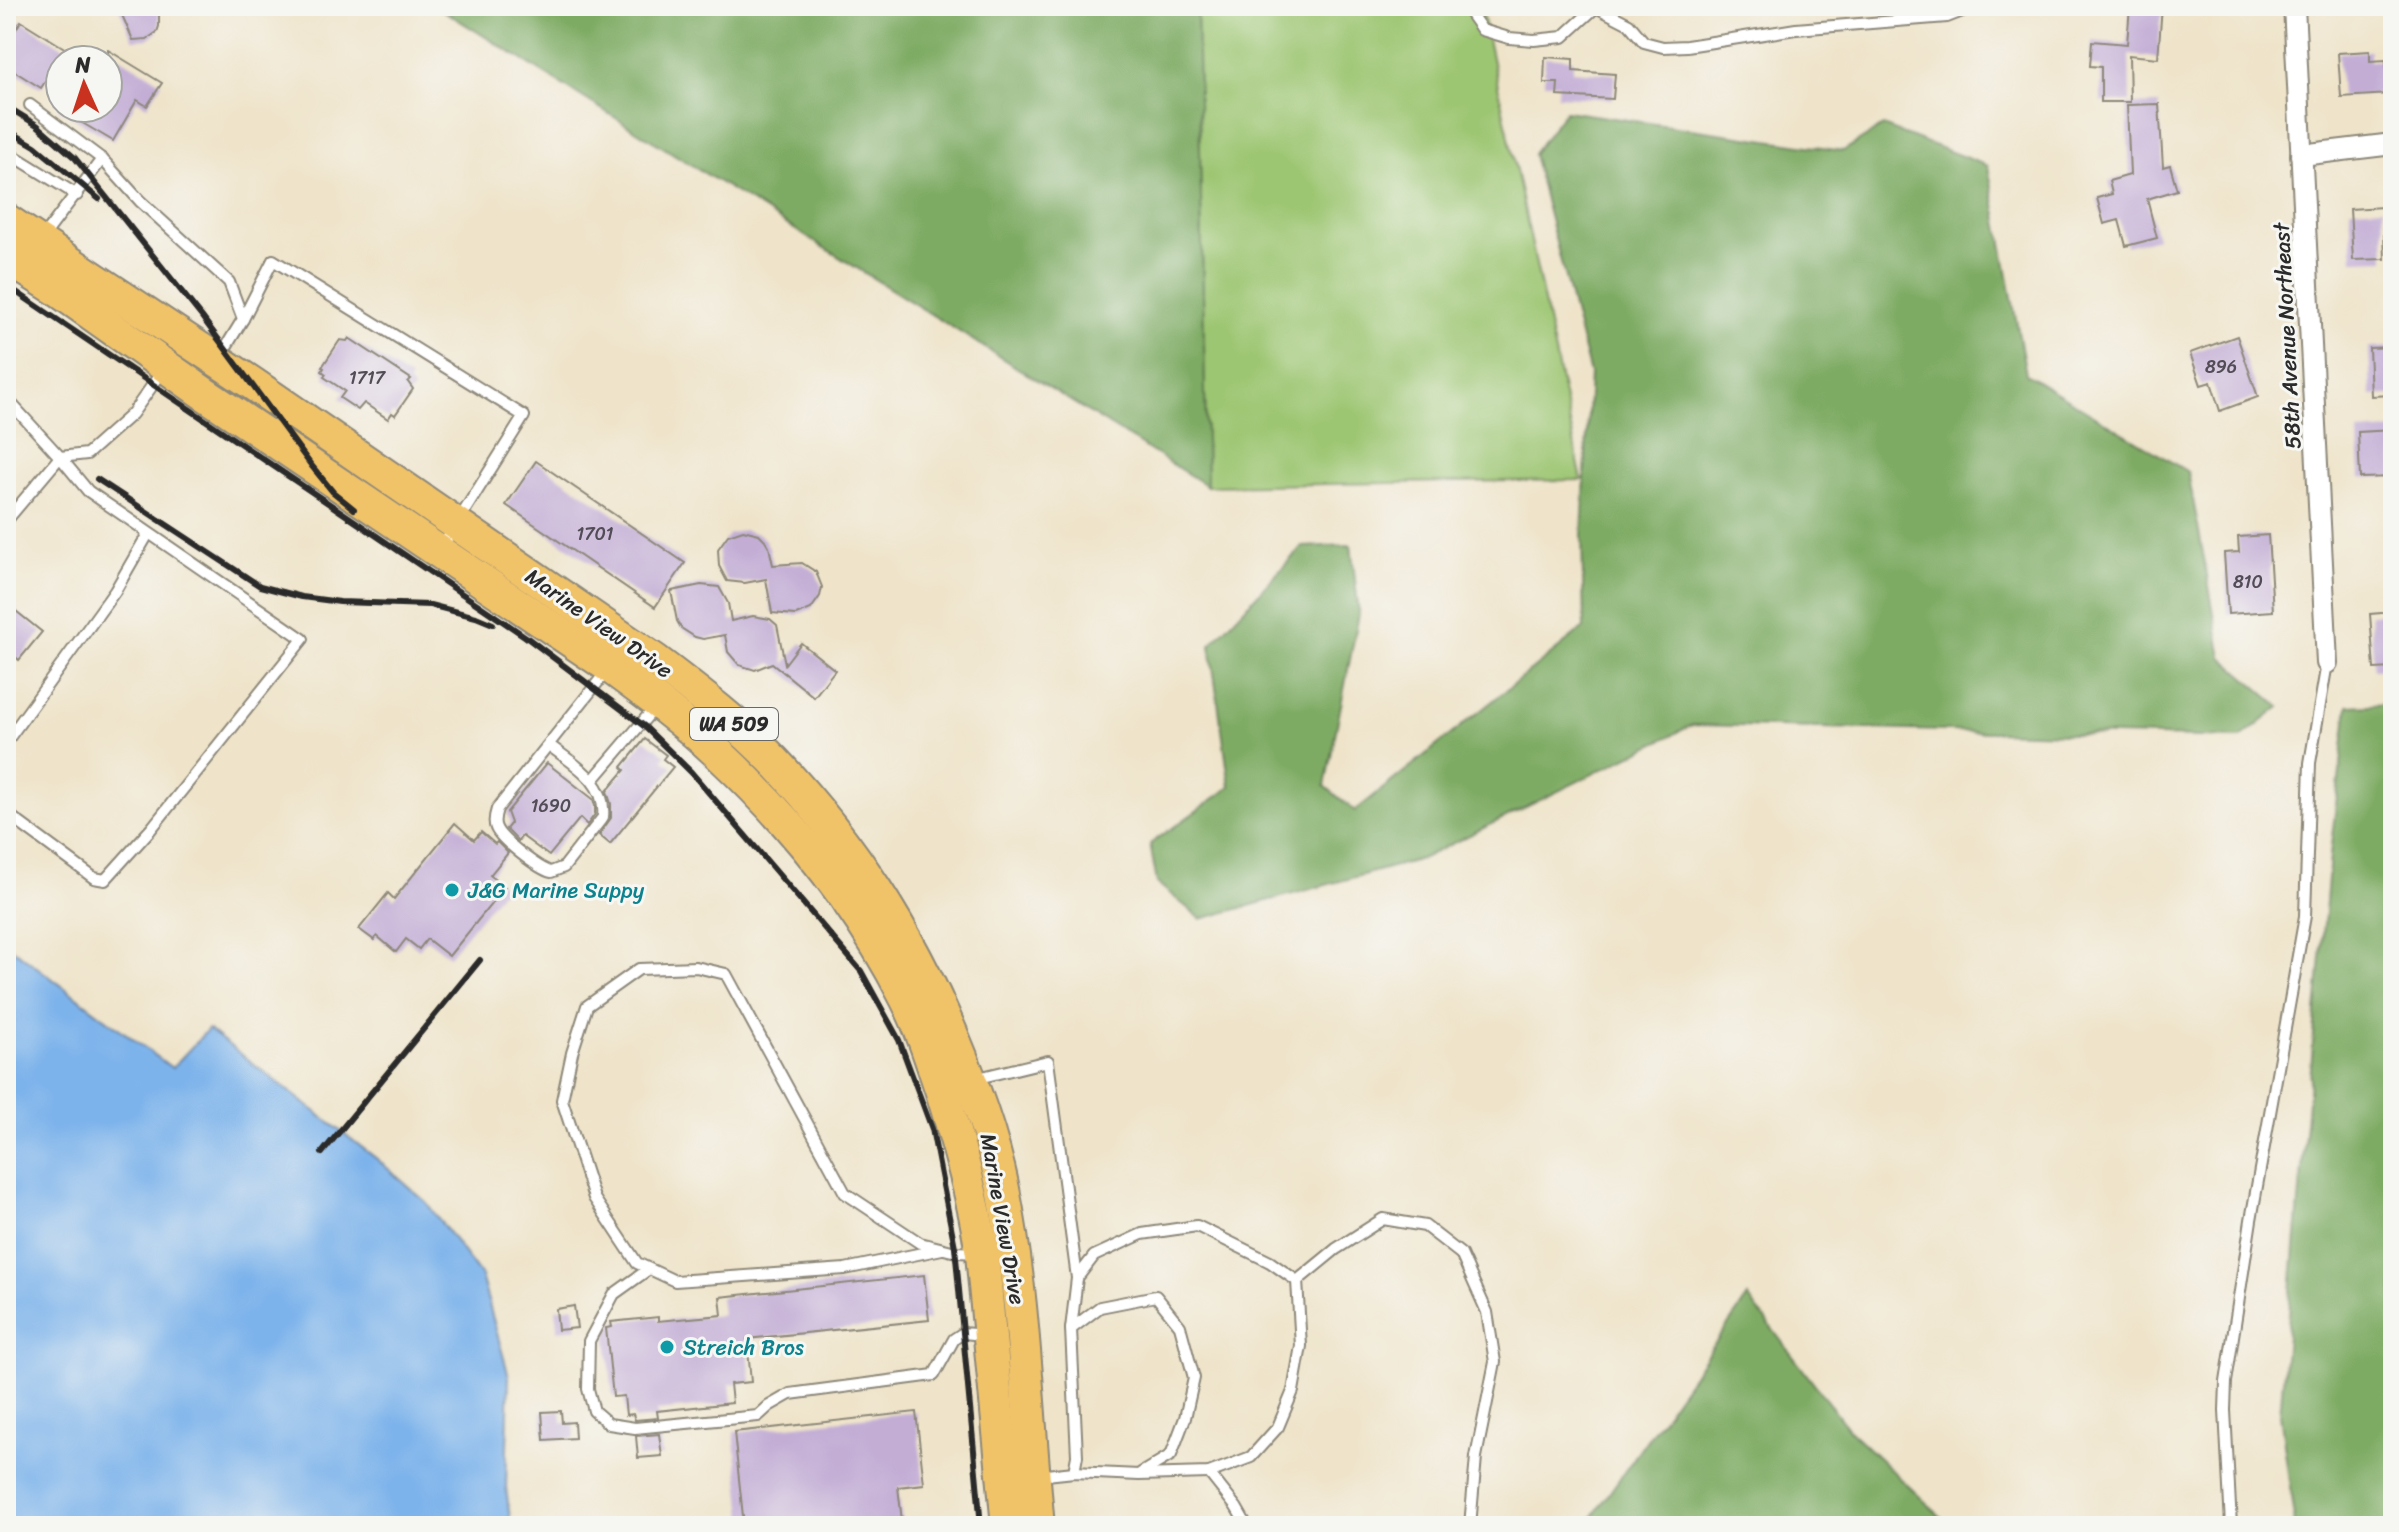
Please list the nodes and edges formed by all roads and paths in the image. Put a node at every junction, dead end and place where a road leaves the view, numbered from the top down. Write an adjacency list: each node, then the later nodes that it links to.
1 (1465, 6): 2 (lane)
2 (1975, 6)
3 (2294, 6): 7 (street, 58th Avenue Northeast)
4 (30, 105): 8 (lane)
5 (2393, 144): 7 (street)
6 (6, 151): 9 (lane)
7 (2301, 155): 20 (street, 58th Avenue Northeast)
8 (102, 159): 9 (lane); 12 (lane)
9 (77, 195): 11 (lane)
10 (6, 220): 11 (main road, Marine View Drive / WA 509)
11 (20, 261): 13 (main road, Marine View Drive / WA 509); 14 (main road, Marine View Drive / WA 509)
12 (243, 319): 13 (lane); 19 (lane)
13 (217, 360): 19 (main road, Marine View Drive / WA 509)
14 (167, 365): 16 (lane); 19 (main road, Marine View Drive / WA 509)
15 (6, 398): 16 (lane)
16 (60, 457): 17 (lane); 18 (lane)
17 (6, 521)
18 (148, 534): 23 (lane); 26 (lane)
19 (448, 538): 21 (main road, Marine View Drive / WA 509); 27 (main road, Marine View Drive / WA 509)
20 (2327, 663): 43 (lane)
21 (610, 667): 22 (main road, Marine View Drive / WA 509); 24 (lane)
22 (659, 703): 25 (lane); 29 (main road, Marine View Drive / WA 509)
23 (6, 742)
24 (549, 745): 25 (lane); 25 (lane)
25 (593, 780)
26 (6, 813)
27 (971, 1080): 31 (lane); 38 (main road, Marine View Drive / WA 509)
28 (942, 1249): 29 (lane); 30 (lane); 30 (lane)
29 (982, 1254): 34 (main road, Marine View Drive / WA 509)
30 (649, 1269): 34 (lane)
31 (1077, 1278): 32 (lane); 33 (lane)
32 (1297, 1281): 36 (lane); 42 (lane)
33 (1071, 1329): 35 (lane); 37 (lane)
34 (990, 1336): 39 (main road, Marine View Drive / WA 509)
35 (1074, 1472): 37 (lane); 38 (lane)
36 (1209, 1473): 37 (lane); 41 (lane)
37 (1139, 1475)
38 (1033, 1476): 40 (main road, Marine View Drive / WA 509)
39 (1008, 1526)
40 (1038, 1526)
41 (1247, 1526)
42 (1470, 1526)
43 (2231, 1526)

